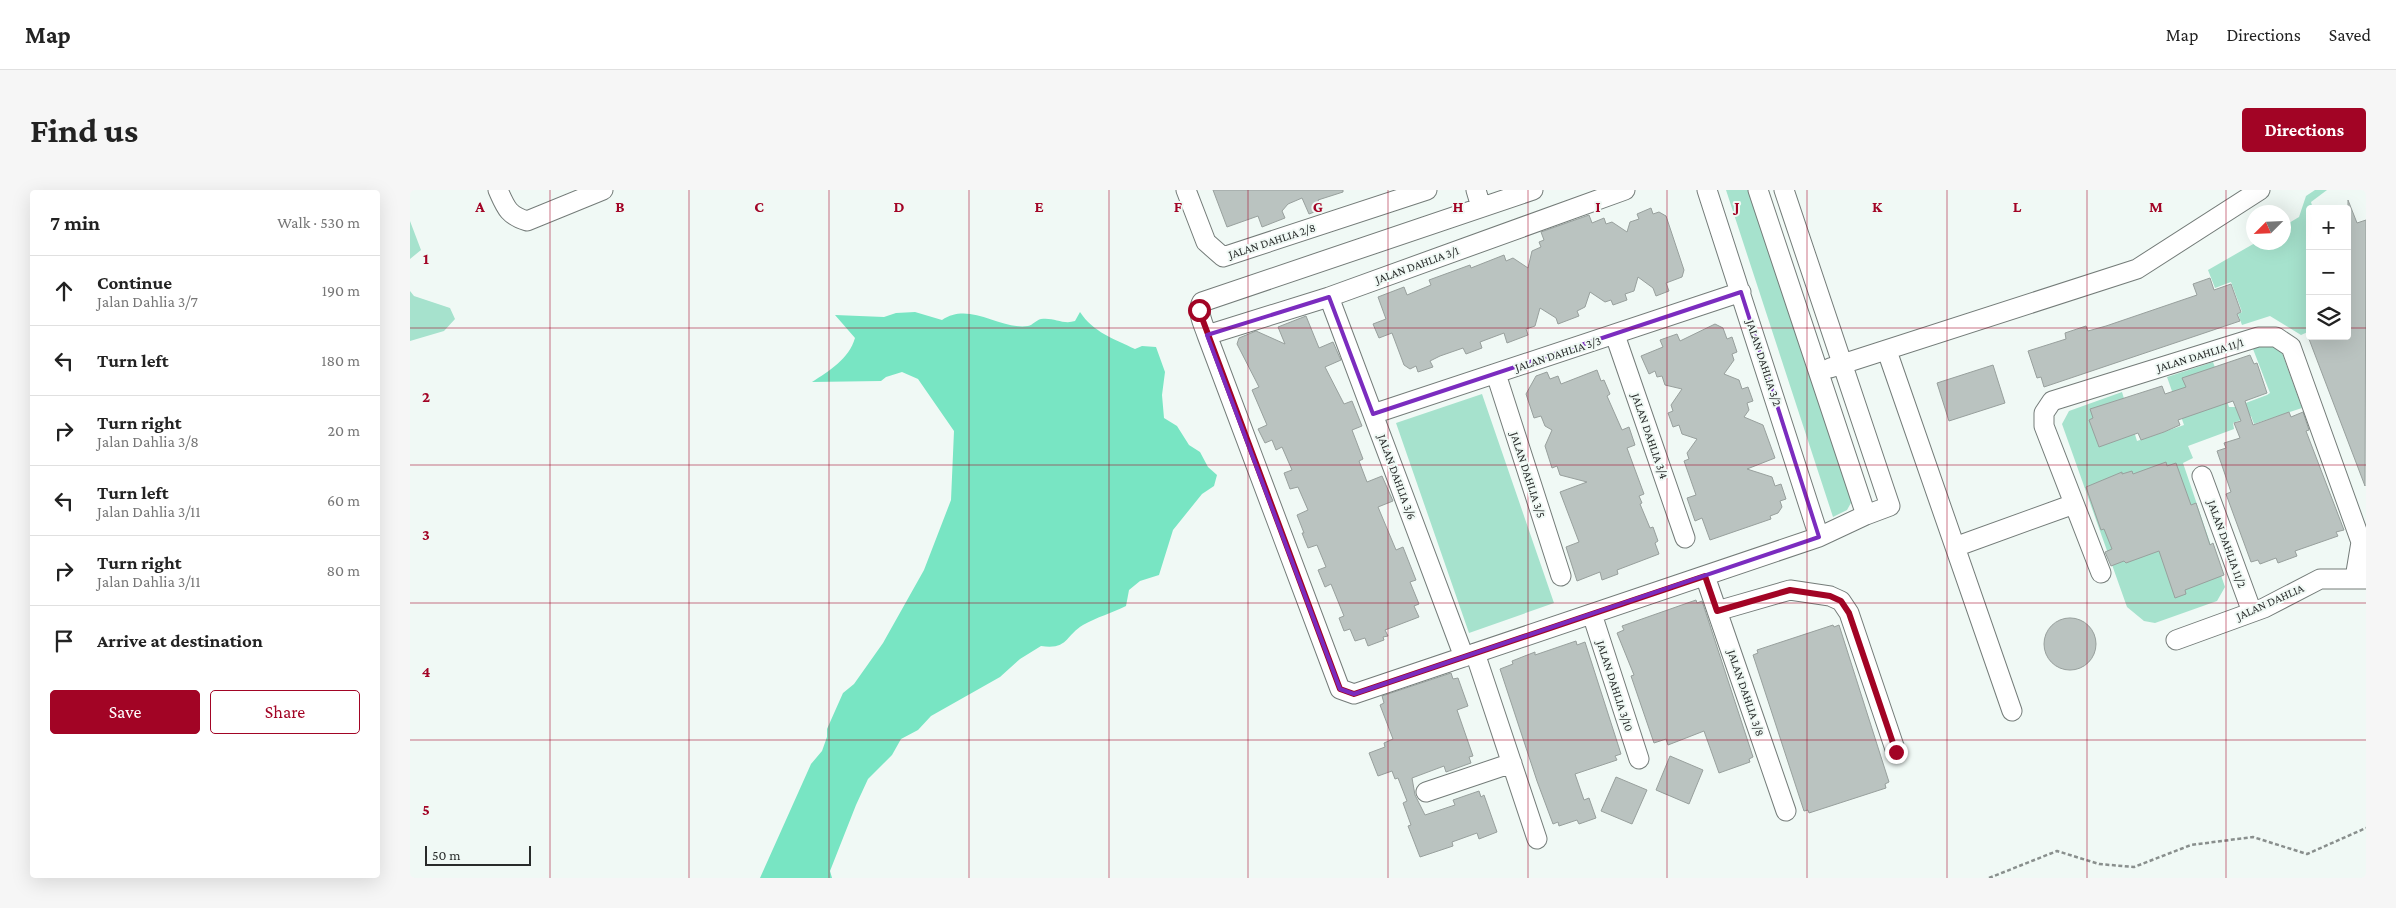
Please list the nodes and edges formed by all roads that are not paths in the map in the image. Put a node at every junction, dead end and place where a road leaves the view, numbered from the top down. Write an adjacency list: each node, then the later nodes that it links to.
1 (498, 190): 2 (street)
2 (603, 190)
3 (1186, 190): 4 (street, JALAN DAHLIA 2/8)
4 (1427, 190)
5 (1533, 190): 11 (street)
6 (1625, 190): 13 (street, JALAN DAHLIA 3/1)
7 (1707, 190): 12 (street, JALAN DAHLIA 3/2)
8 (1758, 190): 18 (street)
9 (1784, 190): 17 (street)
10 (2260, 190): 16 (street)
11 (1479, 199): 14 (street)
12 (1742, 292): 15 (street, JALAN DAHLIA 3/3); 24 (street, JALAN DAHLIA 3/2)
13 (1329, 297): 14 (street, JALAN DAHLIA 3/1); 20 (street, JALAN DAHLIA 3/6)
14 (1207, 335): 35 (street)
15 (1615, 335): 19 (street, JALAN DAHLIA 3/3); 25 (street, JALAN DAHLIA 3/4)
16 (1887, 351): 17 (street); 26 (street)
17 (1841, 365): 18 (street); 23 (street)
18 (1819, 372): 23 (street)
19 (1496, 374): 20 (street, JALAN DAHLIA 3/3); 28 (street, JALAN DAHLIA 3/5)
20 (1373, 414): 35 (street, JALAN DAHLIA 3/6)
21 (2202, 476): 32 (street, JALAN DAHLIA 11/2)
22 (2074, 504): 26 (street); 27 (street, JALAN DAHLIA 11/1); 30 (street, JALAN DAHLIA 11/1)
23 (1866, 515): 24 (street)
24 (1819, 537): 29 (street)
25 (1685, 538)
26 (1955, 547): 36 (street)
27 (2101, 573)
28 (1561, 576)
29 (1705, 576): 31 (street, JALAN DAHLIA 3/8); 33 (street)
30 (2361, 579): 32 (street, JALAN DAHLIA)
31 (1717, 611): 37 (street); 41 (street, JALAN DAHLIA 3/8)
32 (2252, 612): 34 (street, JALAN DAHLIA)
33 (1592, 614): 35 (street); 38 (street, JALAN DAHLIA 3/10)
34 (2176, 640)
35 (1470, 655): 39 (street, JALAN DAHLIA 3/6)
36 (2012, 711)
37 (1896, 752)
38 (1639, 759)
39 (1512, 763): 40 (street); 42 (street, JALAN DAHLIA 3/6)
40 (1426, 792)
41 (1786, 811)
42 (1537, 839)

